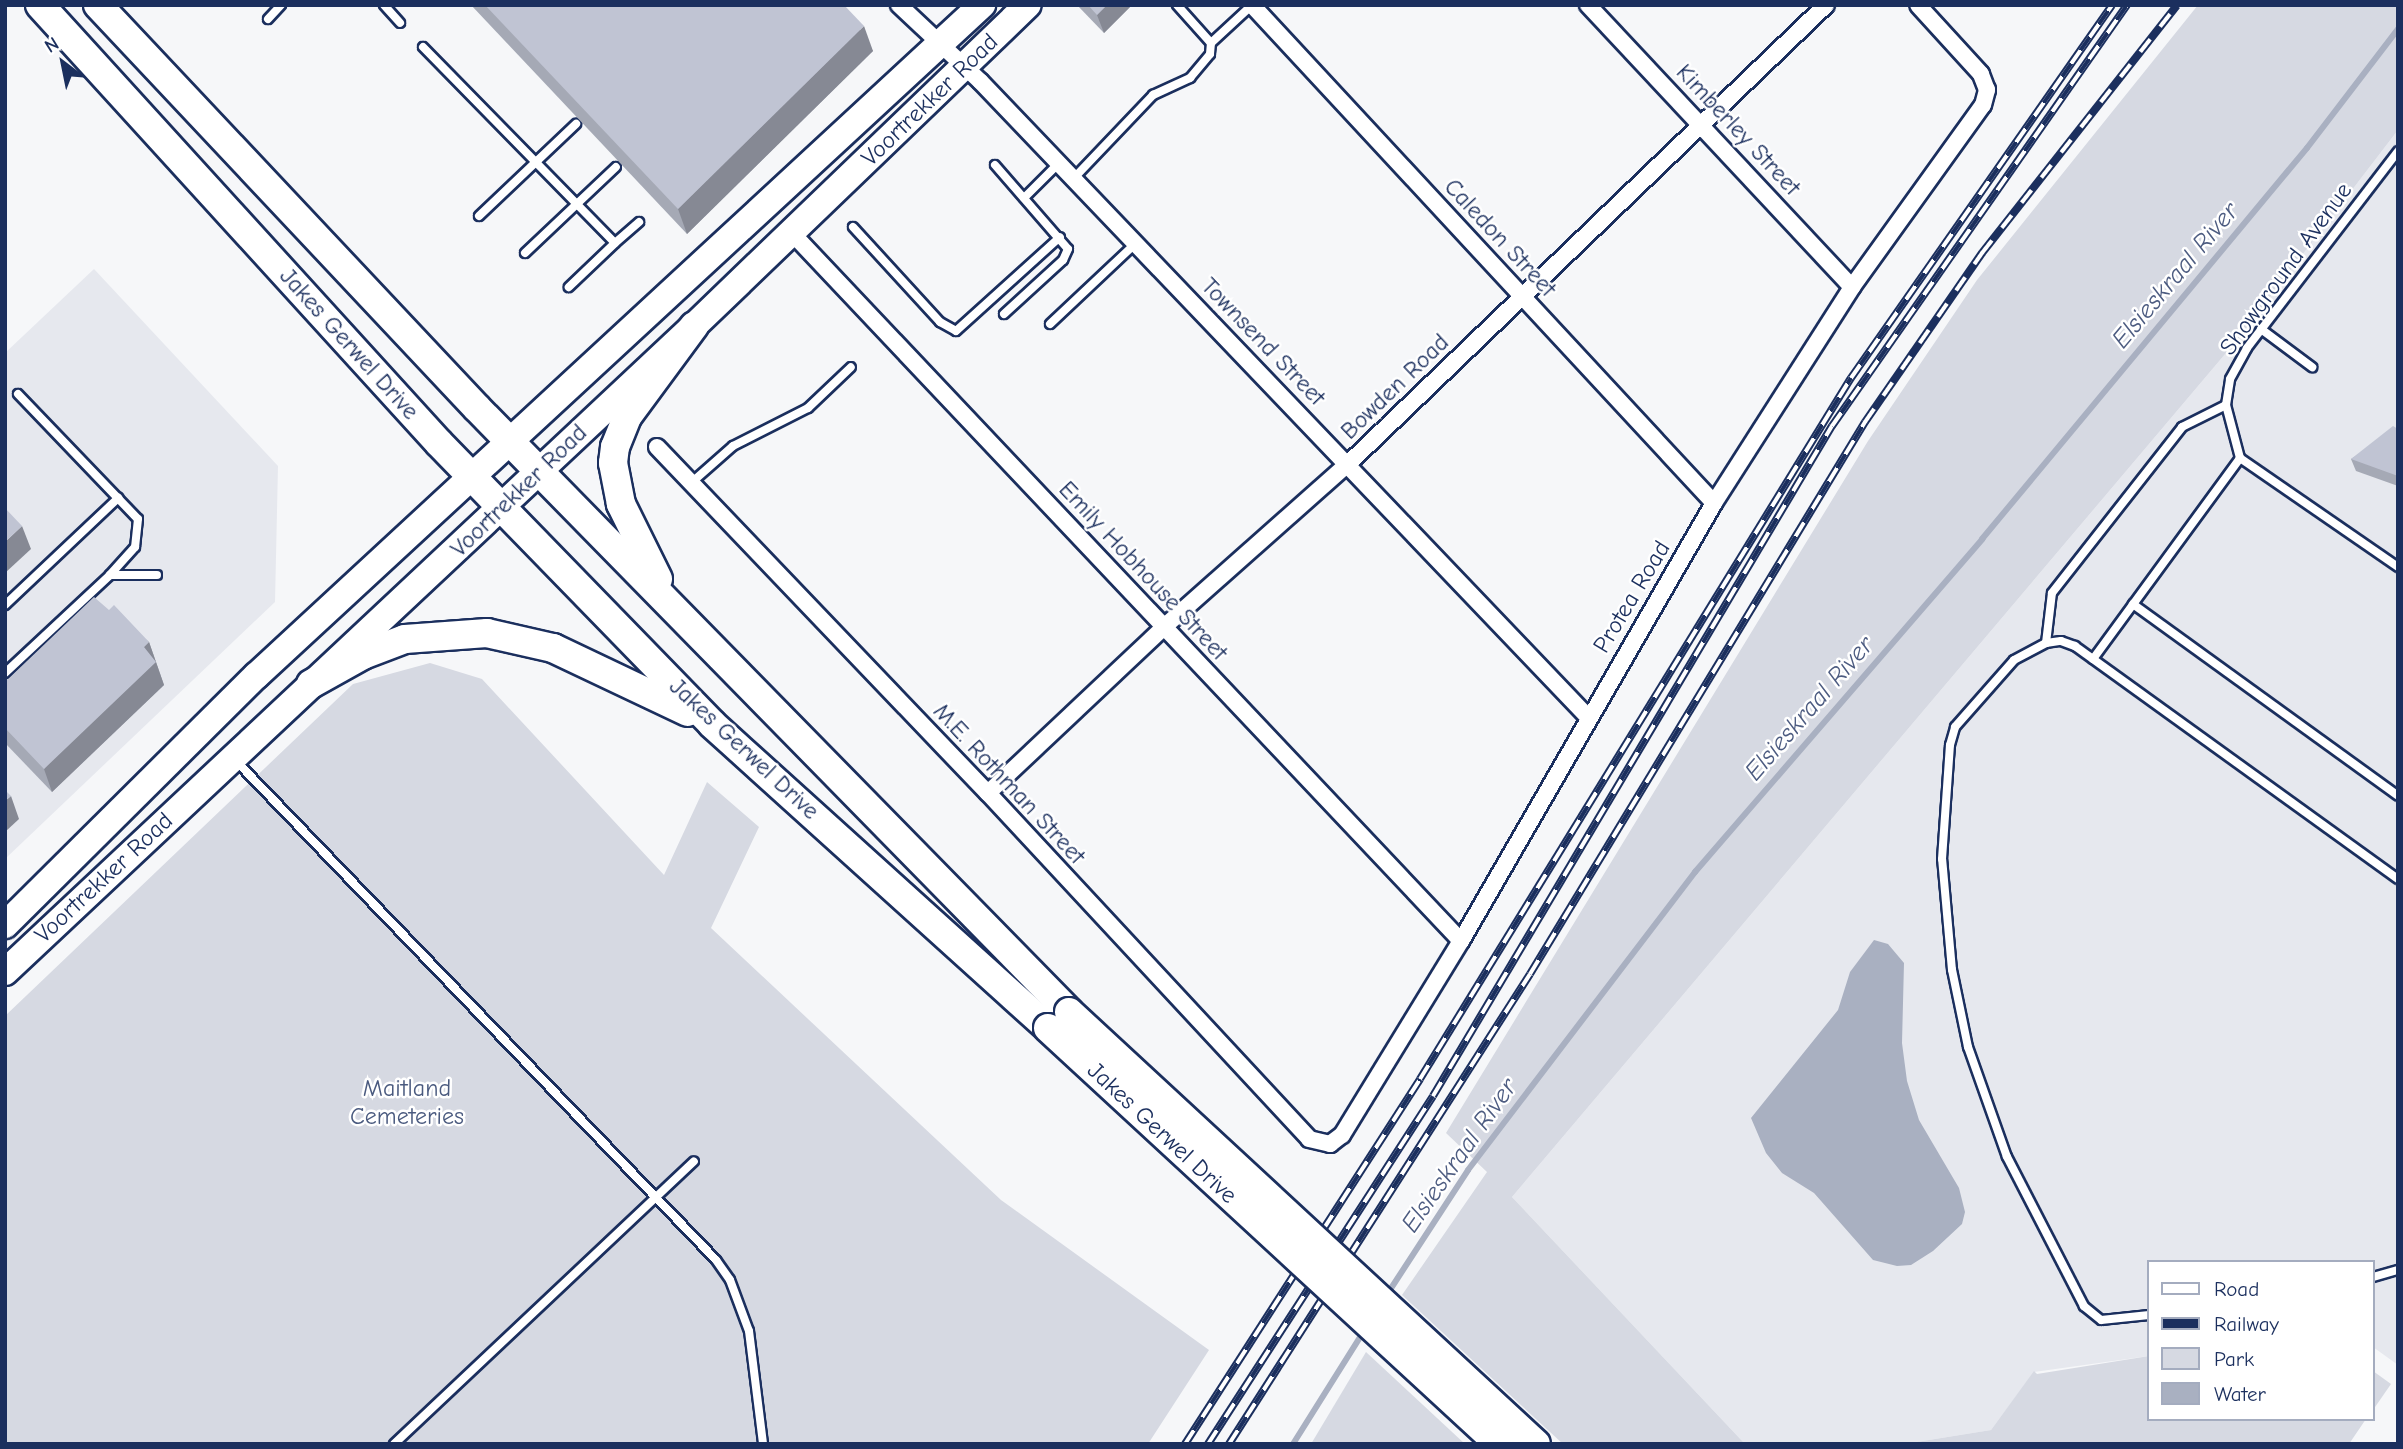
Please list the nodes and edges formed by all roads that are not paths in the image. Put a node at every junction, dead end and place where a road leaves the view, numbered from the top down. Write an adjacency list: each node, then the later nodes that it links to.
1 (40, 5): 53 (highway, Jakes Gerwel Drive)
2 (98, 5): 48 (highway, Jakes Gerwel Drive)
3 (281, 5): 13 (lane)
4 (384, 5): 14 (lane)
5 (899, 5): 16 (street, Townsend Street)
6 (982, 5): 16 (main road, Voortrekker Road)
7 (1028, 5): 18 (main road, Voortrekker Road)
8 (1177, 5): 15 (lane)
9 (1252, 5): 15 (lane); 39 (street, Caledon Street)
10 (1588, 5): 20 (street, Kimberley Street)
11 (1826, 5): 20 (street, Bowden Road)
12 (1918, 5): 38 (street, Protea Road)
13 (268, 19)
14 (400, 23)
15 (1211, 43): 26 (lane)
16 (940, 45): 18 (street, Townsend Street); 48 (main road, Voortrekker Road)
17 (423, 47): 22 (lane)
18 (966, 67): 23 (street, Townsend Street); 32 (main road, Voortrekker Road)
19 (576, 124): 22 (lane)
20 (1702, 124): 38 (street, Kimberley Street); 39 (street, Bowden Road)
21 (2397, 153): 43 (lane, Showground Avenue)
22 (536, 163): 28 (lane); 29 (lane)
23 (1059, 163): 26 (street, Townsend Street); 27 (lane)
24 (995, 165): 27 (lane)
25 (616, 167): 28 (lane)
26 (1074, 178): 35 (street, Townsend Street)
27 (1024, 198): 33 (lane)
28 (576, 204): 34 (lane); 36 (lane)
29 (479, 216)
30 (639, 222): 34 (lane)
31 (852, 227): 33 (lane)
32 (792, 233): 42 (main road, Voortrekker Road); 64 (street, Emily Hobhouse Street)
33 (1060, 237): 40 (lane)
34 (615, 243): 37 (lane)
35 (1136, 243): 41 (lane); 51 (street, Townsend Street)
36 (524, 253)
37 (569, 286)
38 (1852, 287): 56 (street, Protea Road)
39 (1523, 296): 51 (street, Bowden Road); 56 (street, Caledon Street)
40 (1004, 314)
41 (1051, 324)
42 (694, 326): 52 (main road, Voortrekker Road); 63 (highway)
43 (2261, 329): 45 (lane); 47 (lane, Showground Avenue)
44 (851, 367): 54 (lane)
45 (2312, 368)
46 (18, 394): 55 (lane)
47 (2226, 405): 50 (lane, Showground Avenue); 65 (lane)
48 (510, 441): 52 (highway, Jakes Gerwel Drive); 53 (main road, Voortrekker Road)
49 (657, 447): 54 (street, M.E. Rothman Street)
50 (2240, 458): 58 (lane); 61 (lane)
51 (1349, 463): 64 (street, Bowden Road); 69 (street, Townsend Street)
52 (538, 471): 57 (main road, Voortrekker Road); 63 (highway, Jakes Gerwel Drive)
53 (472, 477): 57 (highway, Jakes Gerwel Drive); 75 (main road, Voortrekker Road)
54 (691, 483): 72 (street, M.E. Rothman Street)
55 (118, 498): 59 (lane); 62 (lane)
56 (1714, 503): 69 (street, Protea Road)
57 (501, 508): 68 (main road, Voortrekker Road); 70 (highway, Jakes Gerwel Drive)
58 (2398, 567)
59 (110, 575): 60 (lane); 67 (lane)
60 (157, 575)
61 (2133, 604): 66 (lane); 73 (lane)
62 (5, 605)
63 (674, 607): 78 (highway, Jakes Gerwel Drive)
64 (1164, 627): 72 (street, Bowden Road); 76 (street, Emily Hobhouse Street)
65 (2046, 643): 66 (lane); 84 (lane)
66 (2093, 659): 74 (lane)
67 (5, 673)
68 (310, 684): 70 (highway); 71 (main road, Voortrekker Road)
69 (1587, 716): 76 (street, Protea Road)
70 (712, 724): 78 (highway, Jakes Gerwel Drive)
71 (232, 758): 77 (main road, Voortrekker Road); 81 (lane)
72 (988, 793): 79 (street, M.E. Rothman Street)
73 (2398, 796)
74 (2398, 879)
75 (5, 925)
76 (1461, 941): 79 (street, Protea Road)
77 (5, 972)
78 (1059, 1020): 87 (highway, Jakes Gerwel Drive, bridge); 88 (highway, Jakes Gerwel Drive, bridge)
79 (1330, 1144)
80 (694, 1161): 81 (lane)
81 (655, 1199): 85 (lane); 86 (lane)
82 (2398, 1270): 83 (lane)
83 (2375, 1276)
84 (2148, 1315)
85 (394, 1444)
86 (763, 1444)
87 (1499, 1444)
88 (1536, 1444)

